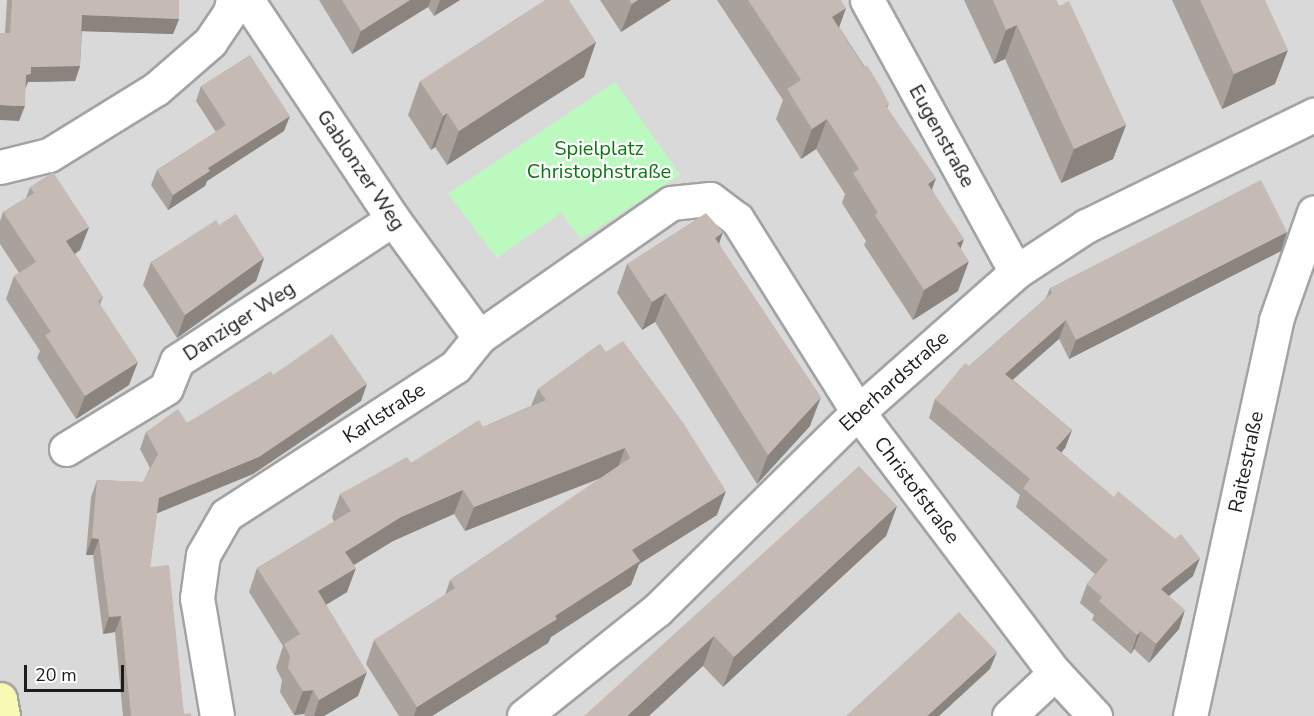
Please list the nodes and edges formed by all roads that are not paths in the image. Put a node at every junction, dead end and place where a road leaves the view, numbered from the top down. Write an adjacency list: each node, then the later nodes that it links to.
1 (233, 0): 5 (street)
2 (247, 0): 8 (street, Gablonzer Weg)
3 (867, 0): 9 (street, Eugenstraße)
4 (1314, 115): 9 (street, Eberhardstraße)
5 (0, 167)
6 (710, 199): 10 (street, Karlstraße); 11 (street, Christofstraße)
7 (1314, 213): 20 (street, Raitestraße)
8 (393, 219): 10 (street, Gablonzer Weg); 12 (street, Danziger Weg)
9 (1016, 272): 11 (street, Eberhardstraße)
10 (480, 337): 16 (street, Karlstraße)
11 (858, 412): 13 (street, Christofstraße); 17 (street, Eberhardstraße)
12 (66, 449)
13 (1056, 673): 18 (street); 19 (street, Christofstraße)
14 (0, 699): 15 (street)
15 (3, 716)
16 (217, 716)
17 (524, 716)
18 (1009, 716)
19 (1095, 716)
20 (1190, 716)

